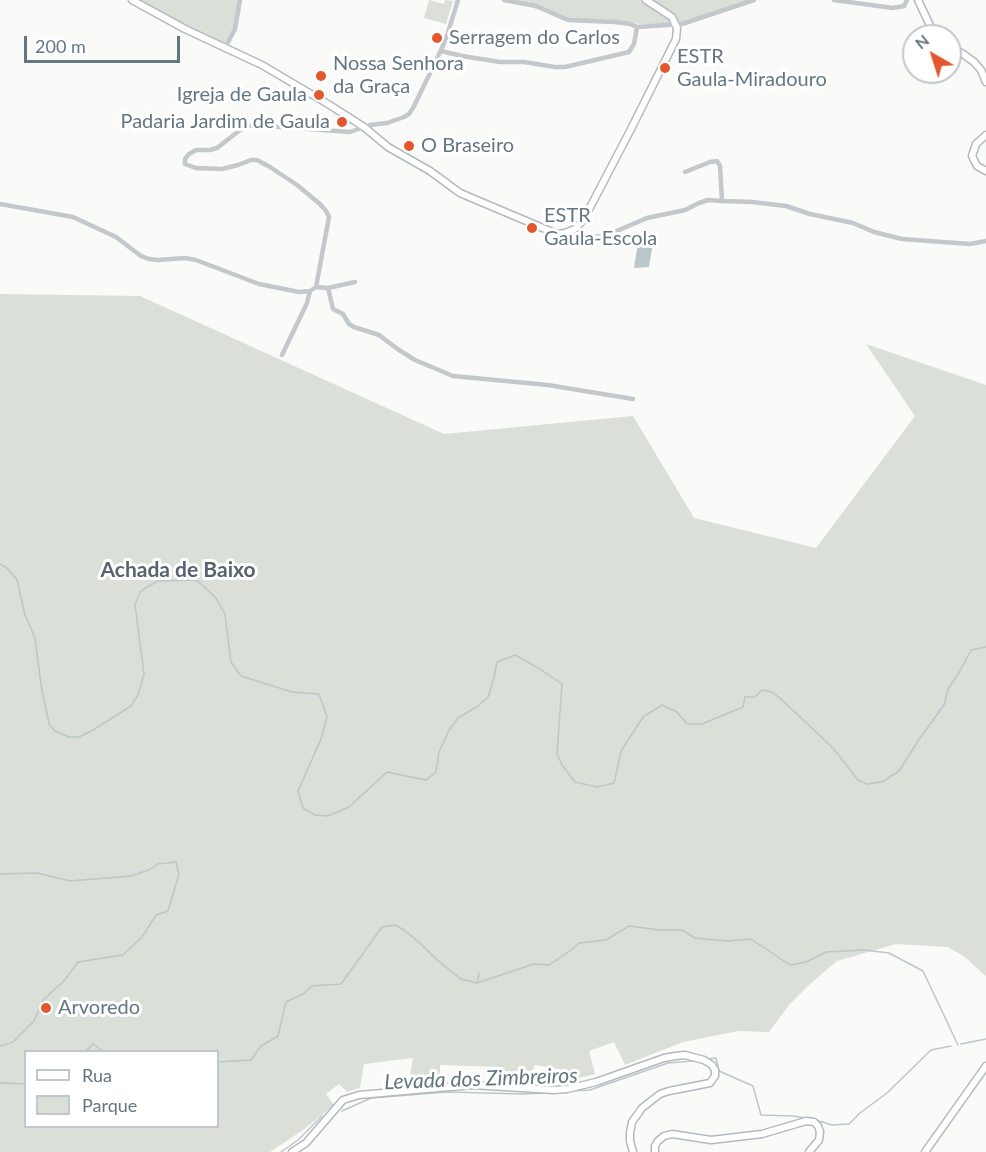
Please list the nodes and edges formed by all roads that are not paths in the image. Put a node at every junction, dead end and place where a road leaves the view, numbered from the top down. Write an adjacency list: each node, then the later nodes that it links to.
1 (132, 0): 13 (main road)
2 (240, 0): 13 (street)
3 (458, 0): 14 (street)
4 (504, 0): 12 (street)
5 (646, 0): 11 (main road)
6 (754, 0): 11 (street)
7 (834, 0): 8 (street)
8 (907, 0)
9 (918, 0): 10 (main road)
10 (929, 24)
11 (676, 25): 12 (street); 23 (main road)
12 (637, 27): 14 (street)
13 (225, 49): 17 (main road)
14 (441, 51): 17 (street)
15 (962, 54): 16 (main road)
16 (986, 82)
17 (364, 127): 23 (main road); 26 (street)
18 (986, 135): 19 (main road)
19 (986, 171)
20 (685, 172): 21 (street)
21 (722, 201): 23 (street); 24 (street)
22 (0, 204): 28 (street)
23 (565, 233)
24 (986, 241)
25 (355, 282): 27 (street)
26 (315, 287): 27 (street); 28 (street)
27 (328, 288): 30 (street)
28 (310, 291): 29 (street)
29 (282, 355)
30 (633, 399)
31 (986, 1066): 36 (main road)
32 (292, 1152): 33 (main road)
33 (633, 1152)
34 (655, 1152): 35 (main road)
35 (809, 1152)
36 (925, 1152)

